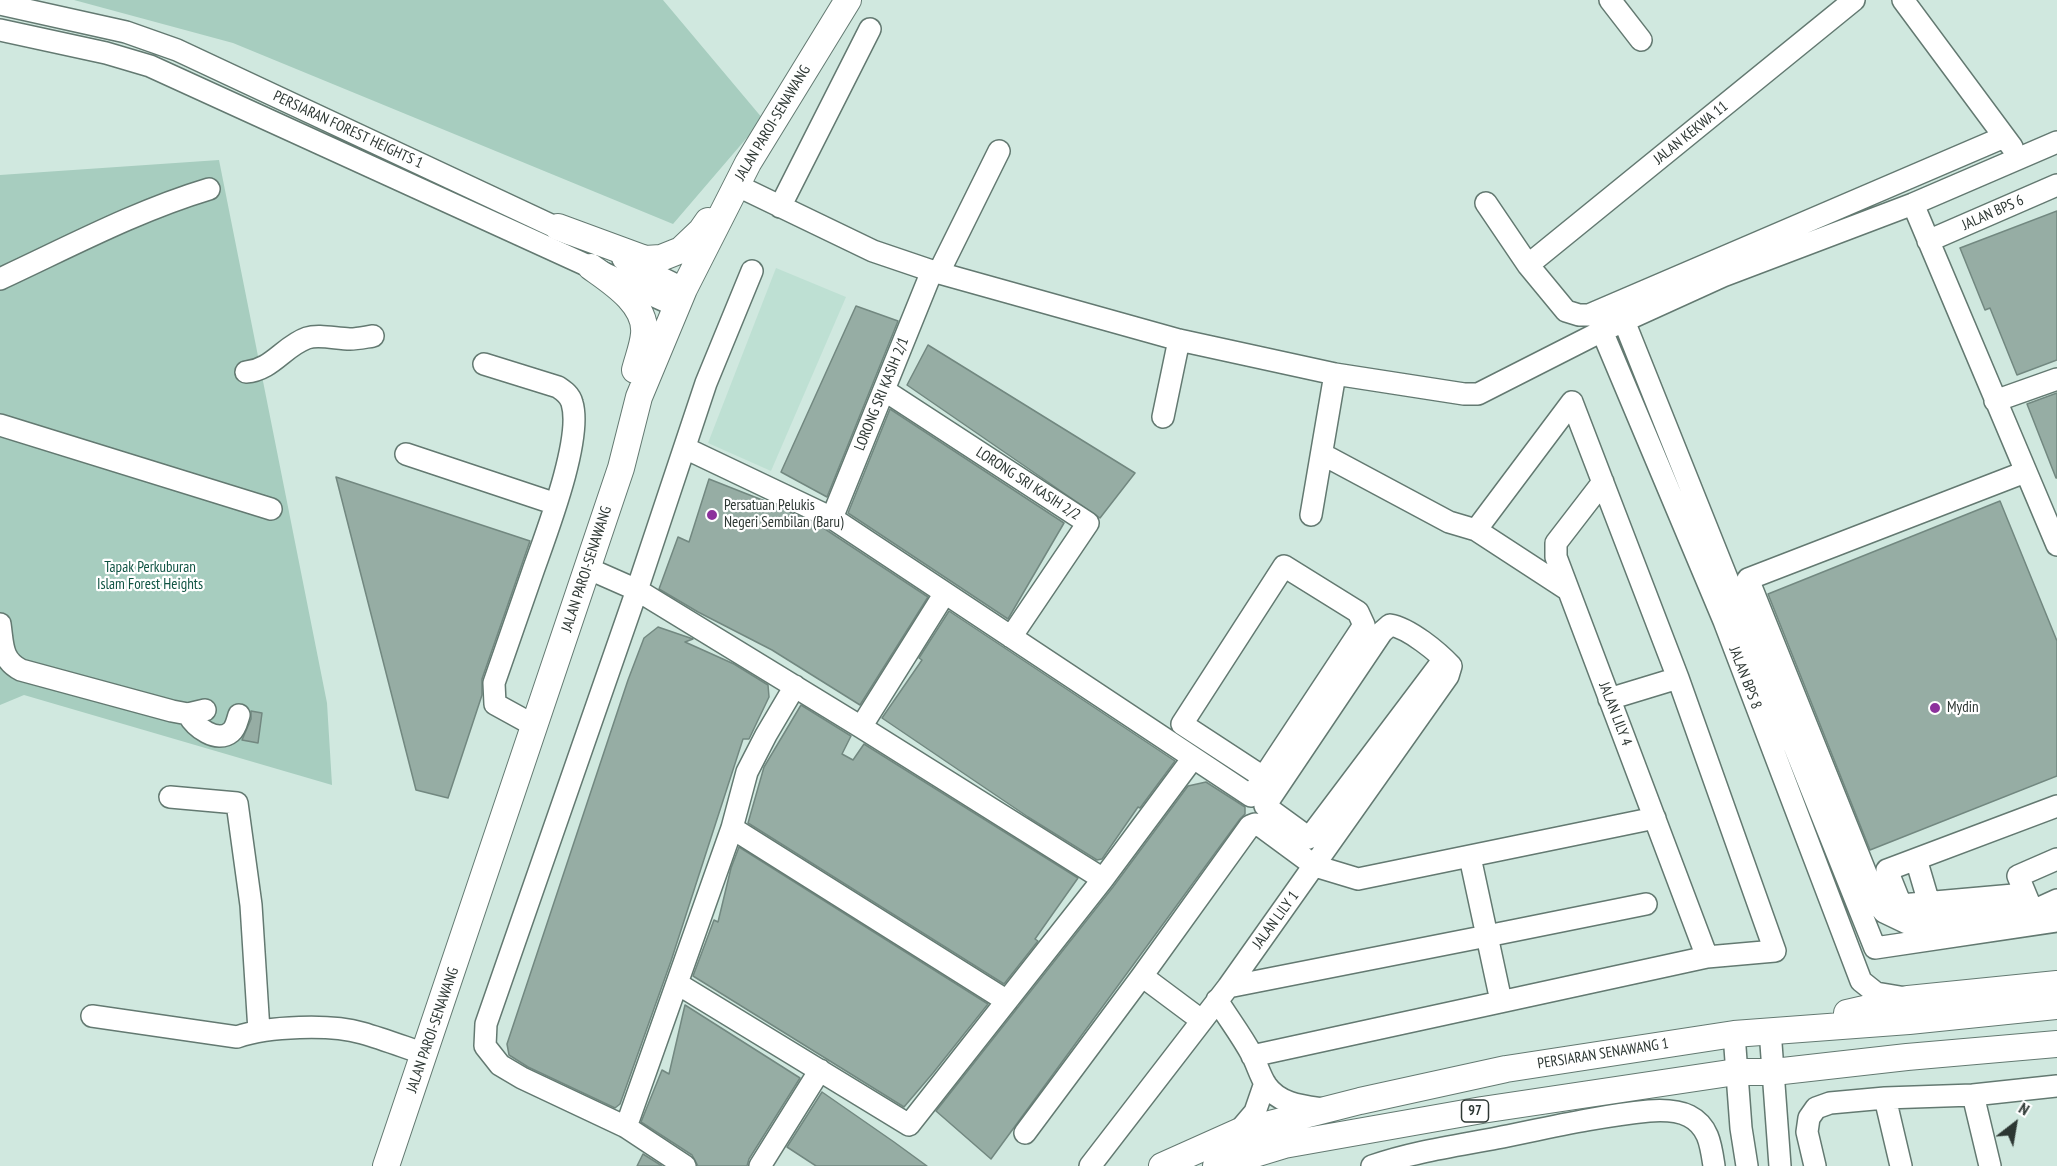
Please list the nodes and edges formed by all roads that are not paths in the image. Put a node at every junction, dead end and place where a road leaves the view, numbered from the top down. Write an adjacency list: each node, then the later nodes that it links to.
1 (848, 0): 13 (main road, JALAN PAROI-SENAWANG)
2 (1610, 0): 8 (street)
3 (1854, 0): 21 (street, JALAN KEKWA 11)
4 (1903, 0): 9 (street)
5 (0, 4): 19 (street, PERSIARAN FOREST HEIGHTS 1)
6 (870, 29): 18 (street)
7 (0, 30): 22 (street, PERSIARAN FOREST HEIGHTS 1)
8 (1641, 40)
9 (2004, 137): 12 (street); 21 (street)
10 (2057, 142): 12 (street)
11 (999, 151): 23 (street, LORONG SRI KASIH 2/1)
12 (2019, 158): 17 (street)
13 (742, 174): 18 (street); 19 (main road); 26 (main road, JALAN PAROI-SENAWANG)
14 (2057, 185): 20 (street, JALAN BPS 6)
15 (209, 189): 25 (street)
16 (1486, 203): 21 (street)
17 (1913, 204): 20 (street); 27 (street)
18 (780, 207): 23 (street)
19 (558, 228): 26 (street, PERSIARAN FOREST HEIGHTS 1)
20 (1928, 241): 36 (street)
21 (1528, 265)
22 (591, 267): 26 (street, PERSIARAN FOREST HEIGHTS 1); 42 (main road)
23 (935, 271): 30 (street); 35 (street, LORONG SRI KASIH 2/1)
24 (752, 272): 39 (street)
25 (0, 279)
26 (680, 297): 42 (main road, JALAN PAROI-SENAWANG)
27 (1624, 321): 28 (street); 81 (street)
28 (1602, 331): 33 (street); 88 (street, JALAN BPS 8)
29 (373, 336): 32 (street)
30 (1179, 340): 33 (street); 37 (street)
31 (484, 364): 45 (street)
32 (246, 372)
33 (1335, 374): 40 (street)
34 (2057, 379): 36 (street)
35 (884, 390): 48 (street, LORONG SRI KASIH 2/1); 56 (street, LORONG SRI KASIH 2/2)
36 (1995, 401): 43 (street)
37 (1163, 417)
38 (0, 425): 46 (street)
39 (685, 448): 48 (street); 52 (street)
40 (1322, 453): 47 (street); 49 (street)
41 (406, 454): 45 (street)
42 (621, 468): 51 (main road, JALAN PAROI-SENAWANG)
43 (2025, 472): 50 (street); 78 (street)
44 (1603, 482): 49 (street); 53 (street, JALAN LILY 4); 59 (street)
45 (556, 504): 63 (street)
46 (271, 509)
47 (1311, 515)
48 (832, 518): 54 (street)
49 (1476, 530): 53 (street)
50 (2057, 545)
51 (587, 568): 52 (street); 63 (main road, JALAN PAROI-SENAWANG)
52 (637, 590): 60 (street); 108 (street)
53 (1568, 590): 61 (street, JALAN LILY 4)
54 (945, 593): 56 (street); 64 (street)
55 (0, 624): 58 (street)
56 (1011, 637): 65 (street)
57 (1448, 663): 68 (street); 68 (street); 75 (street, JALAN LILY 1)
58 (5, 671): 62 (street)
59 (1678, 678): 61 (street); 83 (street)
60 (795, 686): 64 (street); 71 (street)
61 (1609, 699): 70 (street, JALAN LILY 4)
62 (239, 715)
63 (535, 726): 98 (main road, JALAN PAROI-SENAWANG)
64 (861, 726): 76 (street)
65 (1193, 758): 68 (street); 76 (street)
66 (1263, 777): 66 (street); 68 (street)
67 (170, 797): 95 (street)
68 (1258, 801)
69 (2057, 806): 73 (street)
70 (1655, 818): 72 (street); 83 (street, JALAN LILY 4)
71 (732, 828): 85 (street); 89 (street)
72 (1470, 857): 75 (street); 82 (street)
73 (1916, 859): 79 (street); 79 (street)
74 (2057, 859): 78 (street)
75 (1315, 866): 84 (street); 87 (street, JALAN LILY 1)
76 (1103, 879): 89 (street)
77 (2057, 900): 78 (street)
78 (2029, 902): 79 (street)
79 (1929, 903)
80 (1646, 904): 82 (street)
81 (2057, 921)
82 (1486, 936): 87 (street); 90 (street)
83 (1707, 957): 90 (street)
84 (1142, 976): 93 (street); 110 (street)
85 (678, 984): 100 (street); 108 (street)
86 (2057, 984): 88 (main road)
87 (1222, 993): 93 (street, JALAN LILY 1); 99 (street)
88 (1908, 999): 94 (main road)
89 (1007, 1000): 100 (street)
90 (1501, 1001): 99 (street)
91 (2057, 1005): 94 (main road, PERSIARAN SENAWANG 1 / 97)
92 (92, 1016): 95 (street)
93 (1201, 1020): 114 (street, JALAN LILY 1)
94 (1770, 1030): 96 (main road, PERSIARAN SENAWANG 1 / 97); 102 (street)
95 (259, 1031): 98 (street)
96 (1734, 1034): 101 (street); 107 (main road, PERSIARAN SENAWANG 1 / 97)
97 (2057, 1044): 102 (main road, 97)
98 (425, 1054): 111 (main road, JALAN PAROI-SENAWANG)
99 (1252, 1056): 103 (street)
100 (820, 1070): 113 (street)
101 (1736, 1072): 102 (main road, 97); 116 (main road, 97); 119 (street)
102 (1774, 1072): 120 (street)
103 (1265, 1083): 107 (street); 109 (street)
104 (2057, 1086): 105 (street)
105 (1973, 1095): 106 (street); 123 (street)
106 (1885, 1098): 121 (street); 122 (street)
107 (1327, 1109): 109 (main road, PERSIARAN SENAWANG 1 / 97)
108 (626, 1127): 112 (street)
109 (1238, 1132): 115 (main road, PERSIARAN SENAWANG 1 / 97)
110 (1025, 1133)
111 (386, 1166)
112 (685, 1166)
113 (760, 1166)
114 (1090, 1166)
115 (1162, 1166)
116 (1216, 1166)
117 (1372, 1166): 118 (street)
118 (1714, 1166)
119 (1748, 1166)
120 (1780, 1166)
121 (1815, 1166)
122 (1901, 1166)
123 (1990, 1166)

